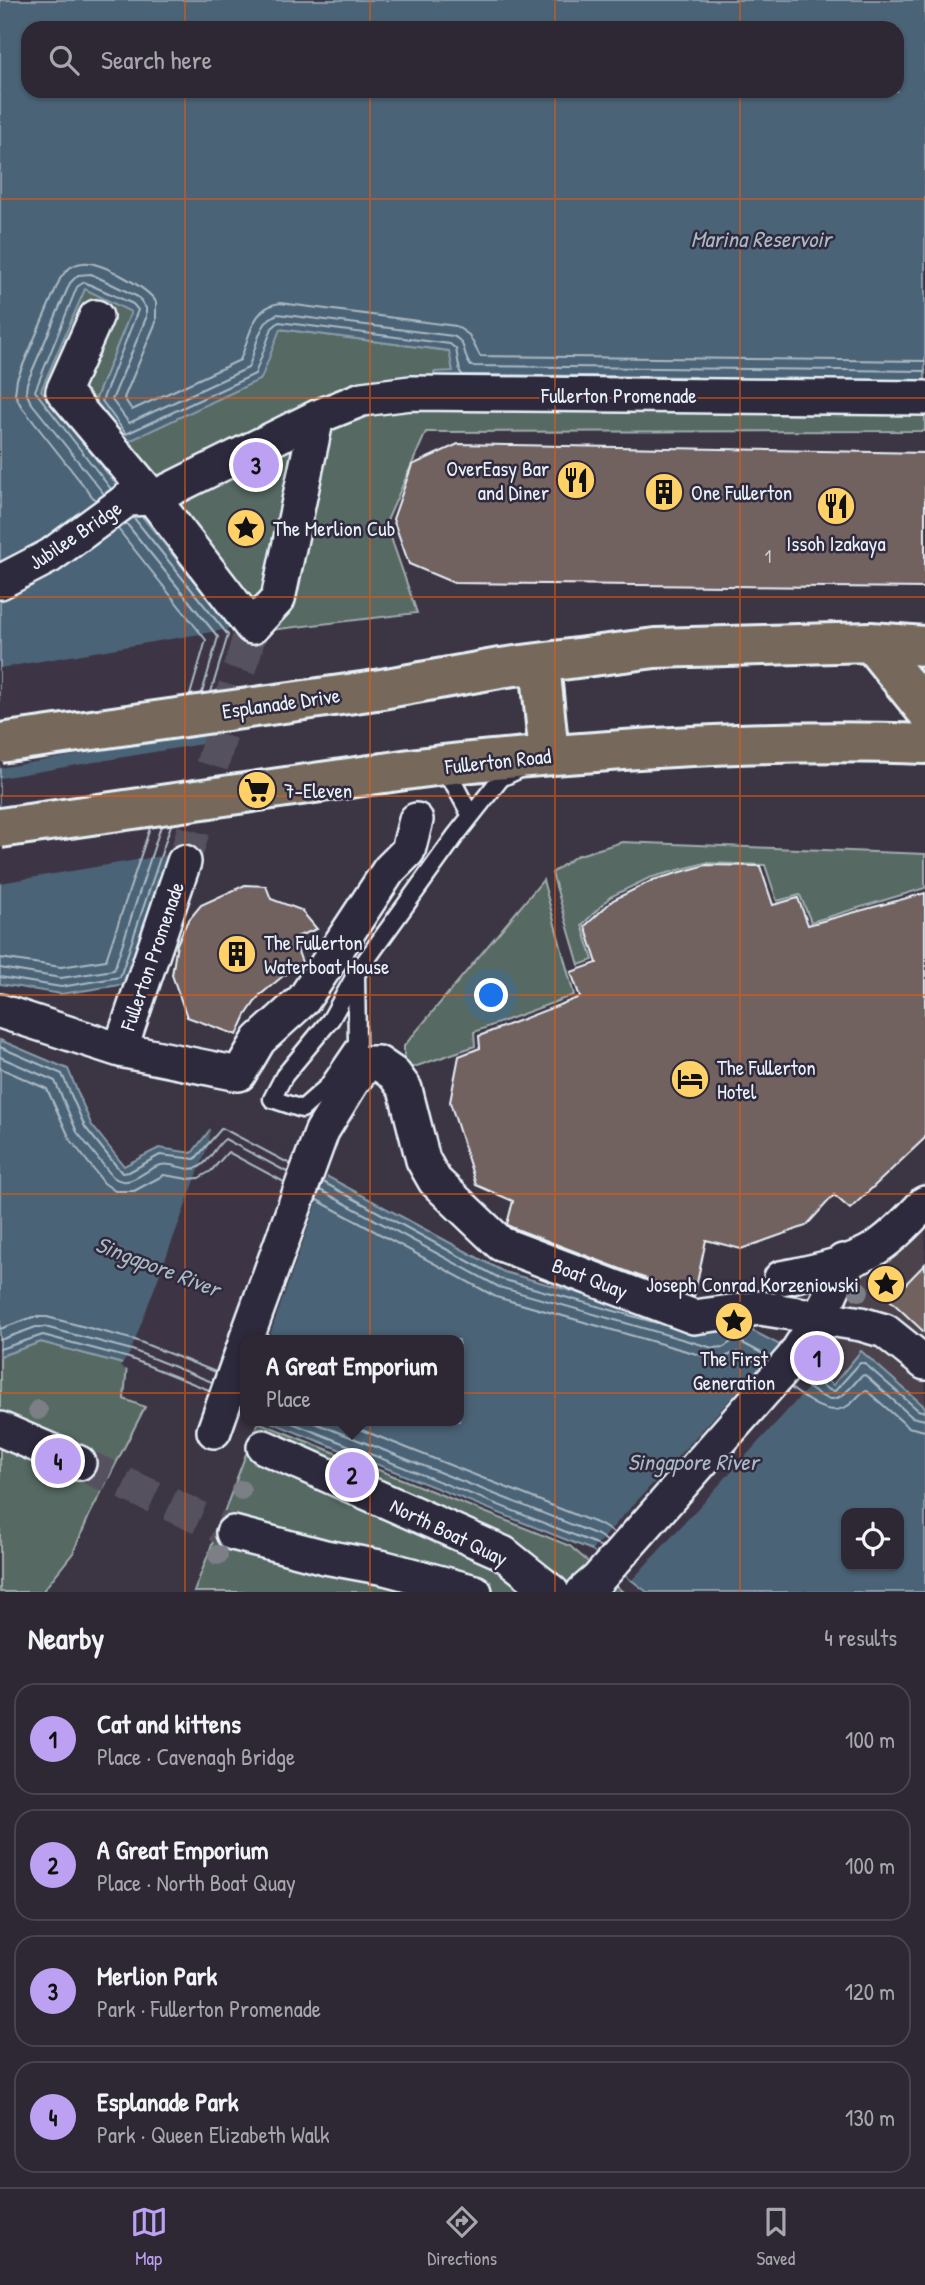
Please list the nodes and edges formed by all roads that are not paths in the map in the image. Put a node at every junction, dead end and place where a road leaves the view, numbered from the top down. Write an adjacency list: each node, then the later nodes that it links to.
1 (96, 317): 4 (street)
2 (925, 398): 3 (street, Fullerton Promenade)
3 (317, 417): 4 (street, Fullerton Promenade); 4 (street)
4 (141, 498): 5 (street, Jubilee Bridge)
5 (0, 582)
6 (871, 642): 7 (highway); 8 (highway); 9 (highway)
7 (925, 646)
8 (550, 661): 10 (highway, Esplanade Drive, bridge); 12 (highway)
9 (925, 709)
10 (0, 743)
11 (925, 744): 12 (highway, Fullerton Road)
12 (549, 755): 13 (highway, Fullerton Road); 14 (lane)
13 (435, 766): 14 (lane, Fullerton Road); 16 (highway, bridge)
14 (471, 816): 18 (lane)
15 (416, 820): 20 (street, Fullerton Promenade)
16 (0, 828)
17 (184, 862): 20 (street, Fullerton Promenade)
18 (356, 974): 18 (lane)
19 (0, 1011): 20 (street, Fullerton Promenade)
20 (120, 1050)
21 (925, 1203): 22 (street)
22 (843, 1261): 23 (street); 24 (street)
23 (780, 1278)
24 (821, 1317): 25 (street, Boat Quay); 27 (street, Boat Quay); 33 (street)
25 (249, 1335)
26 (240, 1359): 29 (street)
27 (925, 1363)
28 (0, 1429): 31 (street)
29 (214, 1431)
30 (264, 1447): 35 (street, North Boat Quay)
31 (79, 1463)
32 (233, 1533): 34 (street, North Boat Quay)
33 (591, 1586)
34 (475, 1592)
35 (552, 1592)

